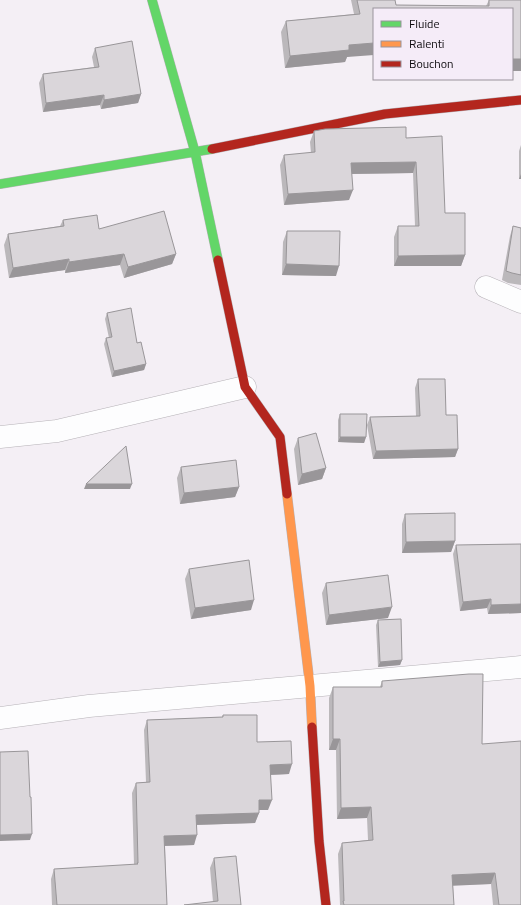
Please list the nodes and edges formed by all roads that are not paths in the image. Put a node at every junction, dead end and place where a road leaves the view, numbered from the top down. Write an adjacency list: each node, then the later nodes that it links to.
1 (152, 0): 3 (street)
2 (521, 100): 3 (street)
3 (194, 152): 4 (street); 7 (street)
4 (0, 184)
5 (486, 287): 6 (street)
6 (521, 302)
7 (245, 387): 8 (street); 10 (street)
8 (0, 437)
9 (521, 667): 10 (street)
10 (310, 686): 11 (street); 12 (street)
11 (0, 718)
12 (326, 905)

